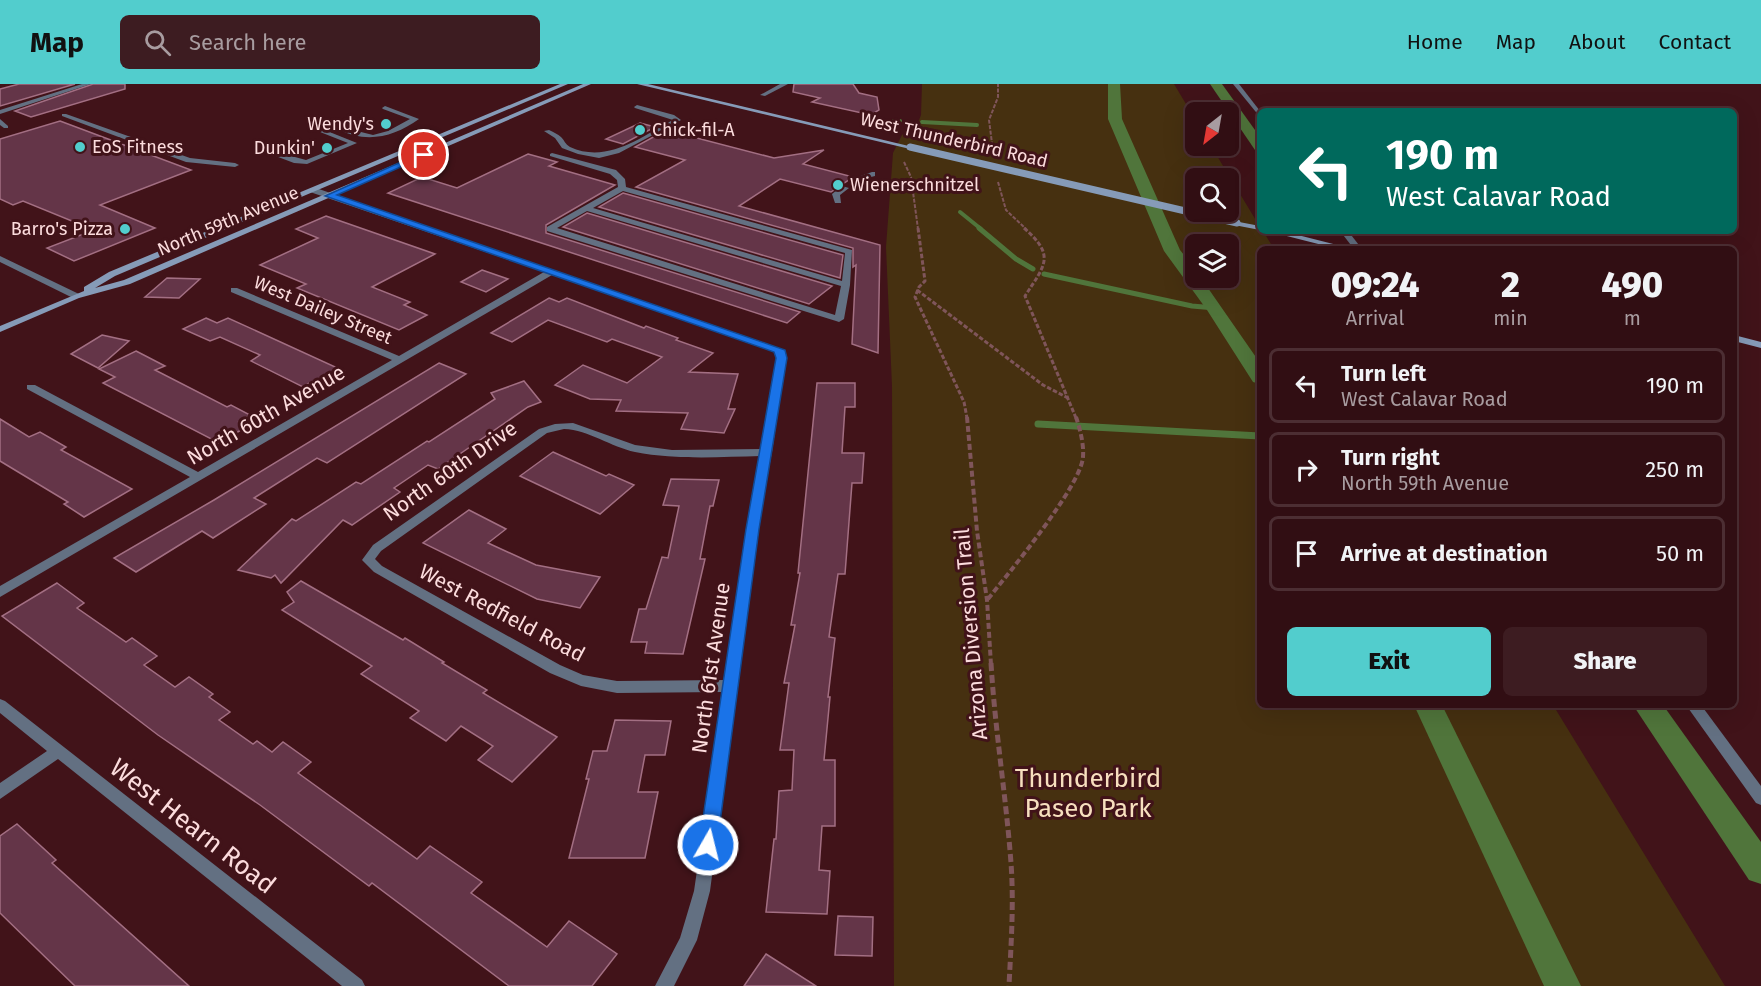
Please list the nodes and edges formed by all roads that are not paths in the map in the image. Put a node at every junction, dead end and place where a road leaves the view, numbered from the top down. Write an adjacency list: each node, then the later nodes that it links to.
1 (88, 84): 11 (street)
2 (565, 84): 14 (main road, North 59th Avenue)
3 (588, 84): 19 (main road, North 59th Avenue)
4 (640, 84): 31 (main road, West Thunderbird Road, bridge)
5 (785, 84): 7 (street)
6 (1236, 84): 10 (street)
7 (763, 95)
8 (637, 107): 18 (street)
9 (384, 108): 16 (street)
10 (1257, 111)
11 (0, 112)
12 (64, 115): 22 (street)
13 (0, 121): 15 (street)
14 (472, 123): 19 (main road); 27 (main road, North 59th Avenue)
15 (6, 127)
16 (334, 127)
17 (322, 131): 20 (street)
18 (547, 131)
19 (441, 148): 28 (main road, North 59th Avenue)
20 (269, 152)
21 (552, 155): 25 (street)
22 (235, 165)
23 (872, 174): 24 (street)
24 (859, 178)
25 (622, 188): 30 (street); 38 (street)
26 (845, 188): 29 (street)
27 (313, 190): 28 (street); 40 (main road, North 59th Avenue)
28 (329, 196): 37 (street); 40 (main road, North 59th Avenue)
29 (838, 201)
30 (586, 208): 38 (street); 38 (street)
31 (1257, 227)
32 (1287, 234): 34 (main road)
33 (1346, 234): 35 (street)
34 (1337, 246)
35 (1356, 246)
36 (0, 259): 40 (street)
37 (551, 272): 44 (street, North 60th Avenue); 46 (street, North 61st Avenue)
38 (846, 285)
39 (234, 290): 44 (street, West Dailey Street)
40 (76, 296): 41 (main road, North 59th Avenue)
41 (0, 329)
42 (1737, 339): 43 (main road)
43 (1761, 345)
44 (400, 360): 47 (street, North 60th Avenue)
45 (31, 387): 47 (street)
46 (767, 452): 48 (street, North 60th Drive); 50 (street, North 61st Avenue)
47 (199, 477): 49 (street, North 60th Avenue)
48 (368, 560): 50 (street, West Redfield Road)
49 (0, 592)
50 (730, 686): 57 (street, North 61st Avenue)
51 (0, 705): 53 (street, West Hearn Road)
52 (1695, 708): 55 (street)
53 (57, 752): 54 (street); 56 (street, West Hearn Road)
54 (0, 792)
55 (1761, 798)
56 (356, 986)
57 (664, 986)

